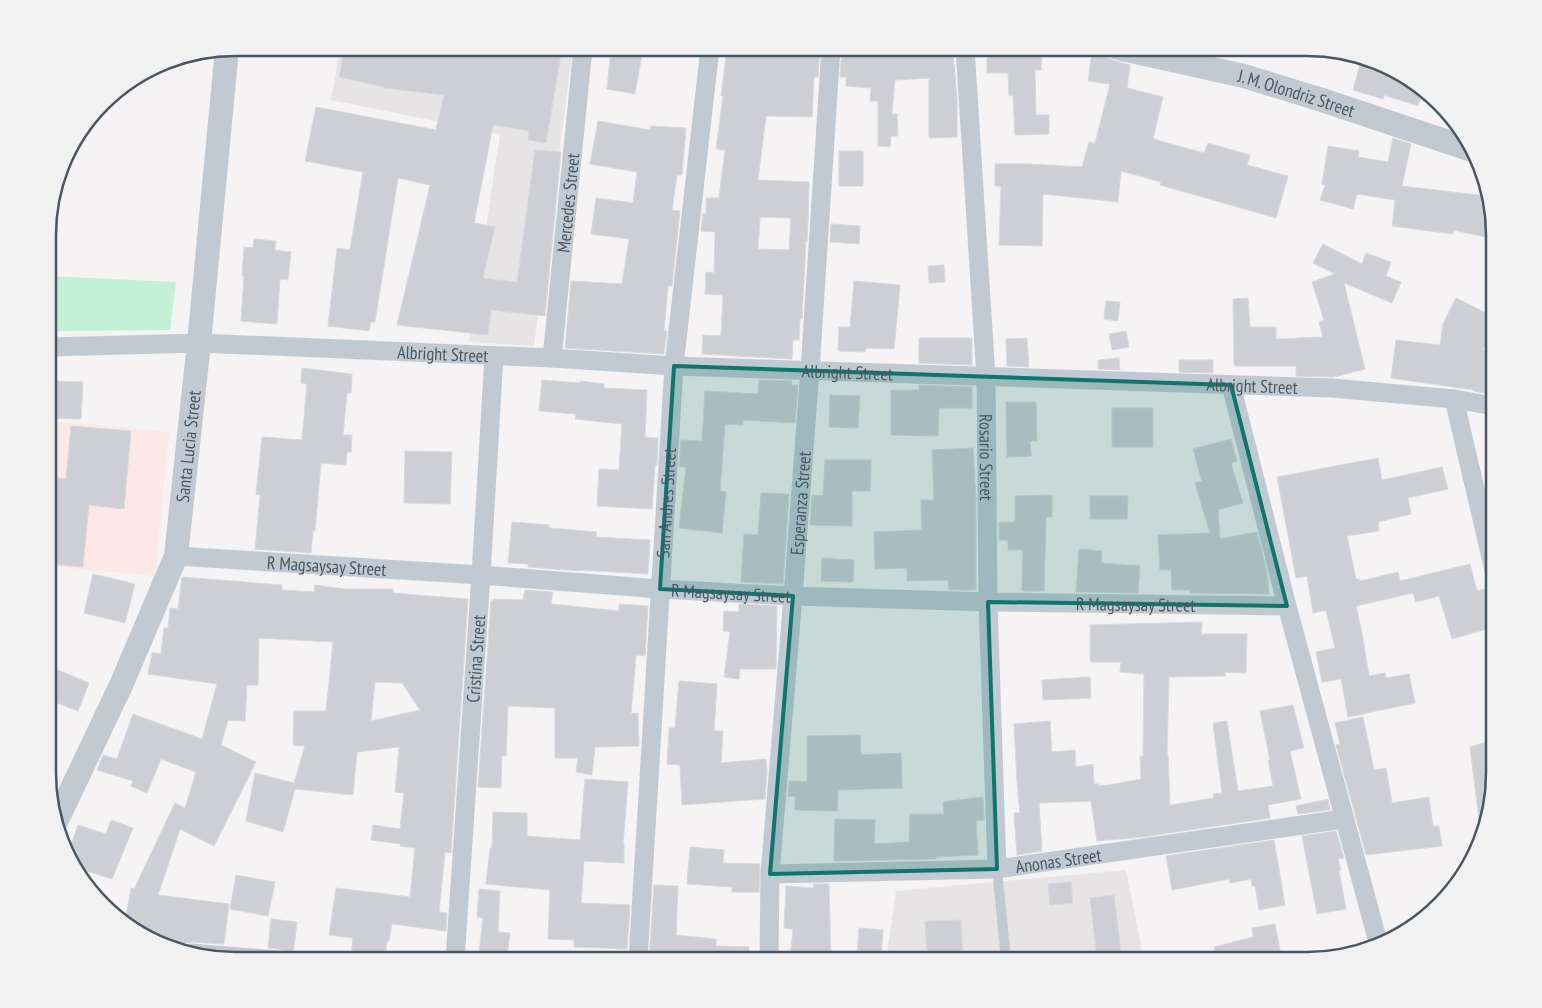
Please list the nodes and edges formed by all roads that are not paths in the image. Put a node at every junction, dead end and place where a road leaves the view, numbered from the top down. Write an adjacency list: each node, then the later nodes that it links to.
1 (582, 56): 11 (street, Mercedes Street)
2 (709, 56): 12 (street, San Andres Street)
3 (830, 56): 13 (street, Esperanza Street)
4 (966, 56): 14 (street, Rosario Street)
5 (1154, 56): 7 (street, J. M. Olondriz Street)
6 (226, 57): 8 (street, Santa Lucia Street)
7 (1462, 147)
8 (198, 343): 9 (street, Albright Street); 10 (street, Albright Street); 19 (street, Santa Lucia Street)
9 (56, 347)
10 (494, 356): 11 (street, Albright Street); 20 (street, Cristina Street)
11 (552, 358): 12 (street, Albright Street)
12 (674, 366): 13 (street, Albright Street); 21 (street, San Andres Street)
13 (810, 370): 14 (street, Albright Street); 22 (street, Esperanza Street)
14 (986, 377): 15 (street, Albright Street); 23 (street, Rosario Street)
15 (1231, 385): 16 (street, Albright Street); 24 (street)
16 (1454, 399): 17 (street, Albright Street); 18 (street)
17 (1486, 405)
18 (1486, 536)
19 (176, 556): 20 (street, R Magsaysay Street); 25 (street, Santa Lucia Street)
20 (481, 575): 21 (street, R Magsaysay Street); 30 (street, Cristina Street)
21 (660, 589): 22 (street, R Magsaysay Street); 31 (street, San Andres Street)
22 (794, 596): 23 (street, R Magsaysay Street); 28 (street, Esperanza Street)
23 (988, 602): 24 (street, R Magsaysay Street); 27 (street, Rosario Street)
24 (1287, 606): 26 (street)
25 (61, 812)
26 (1344, 819): 27 (street, Anonas Street); 29 (street)
27 (997, 869): 28 (street, Anonas Street); 33 (lane)
28 (770, 874): 32 (street, Esperanza Street)
29 (1377, 937)
30 (456, 952)
31 (638, 952)
32 (770, 952)
33 (1005, 952)

